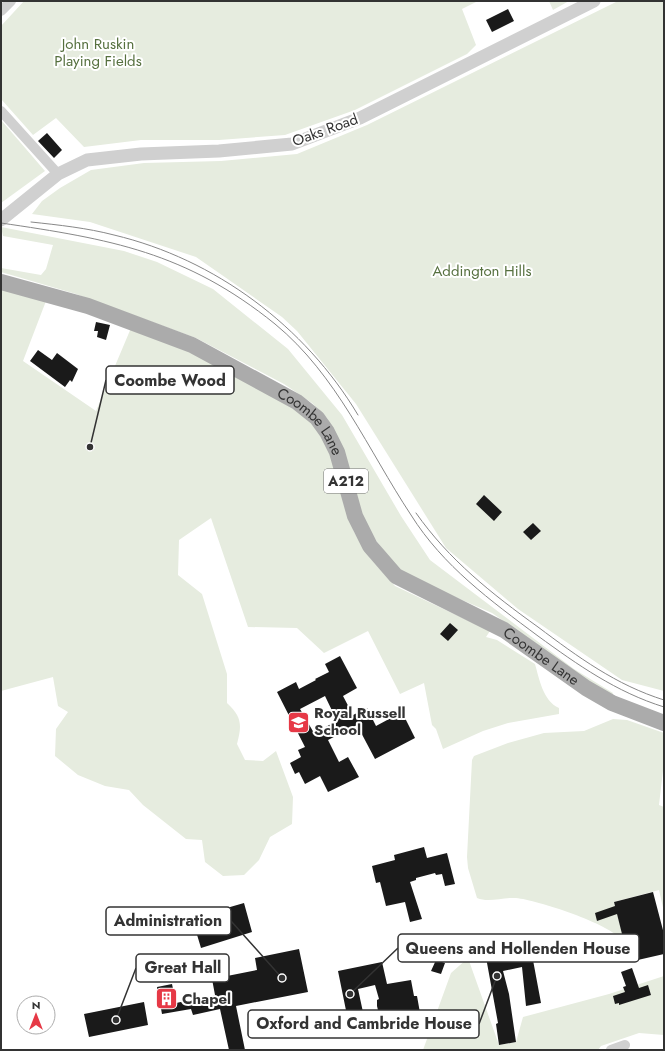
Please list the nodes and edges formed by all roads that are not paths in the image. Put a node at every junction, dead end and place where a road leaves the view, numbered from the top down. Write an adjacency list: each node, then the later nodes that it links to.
1 (11, 1): 3 (street)
2 (594, 1): 5 (street, Oaks Road)
3 (1, 11)
4 (1, 111): 5 (street)
5 (58, 174): 6 (street, Oaks Road)
6 (1, 220)
7 (1, 282): 8 (main road, Coombe Lane / A212)
8 (664, 723)
9 (625, 1045): 10 (street)
10 (611, 1050)

